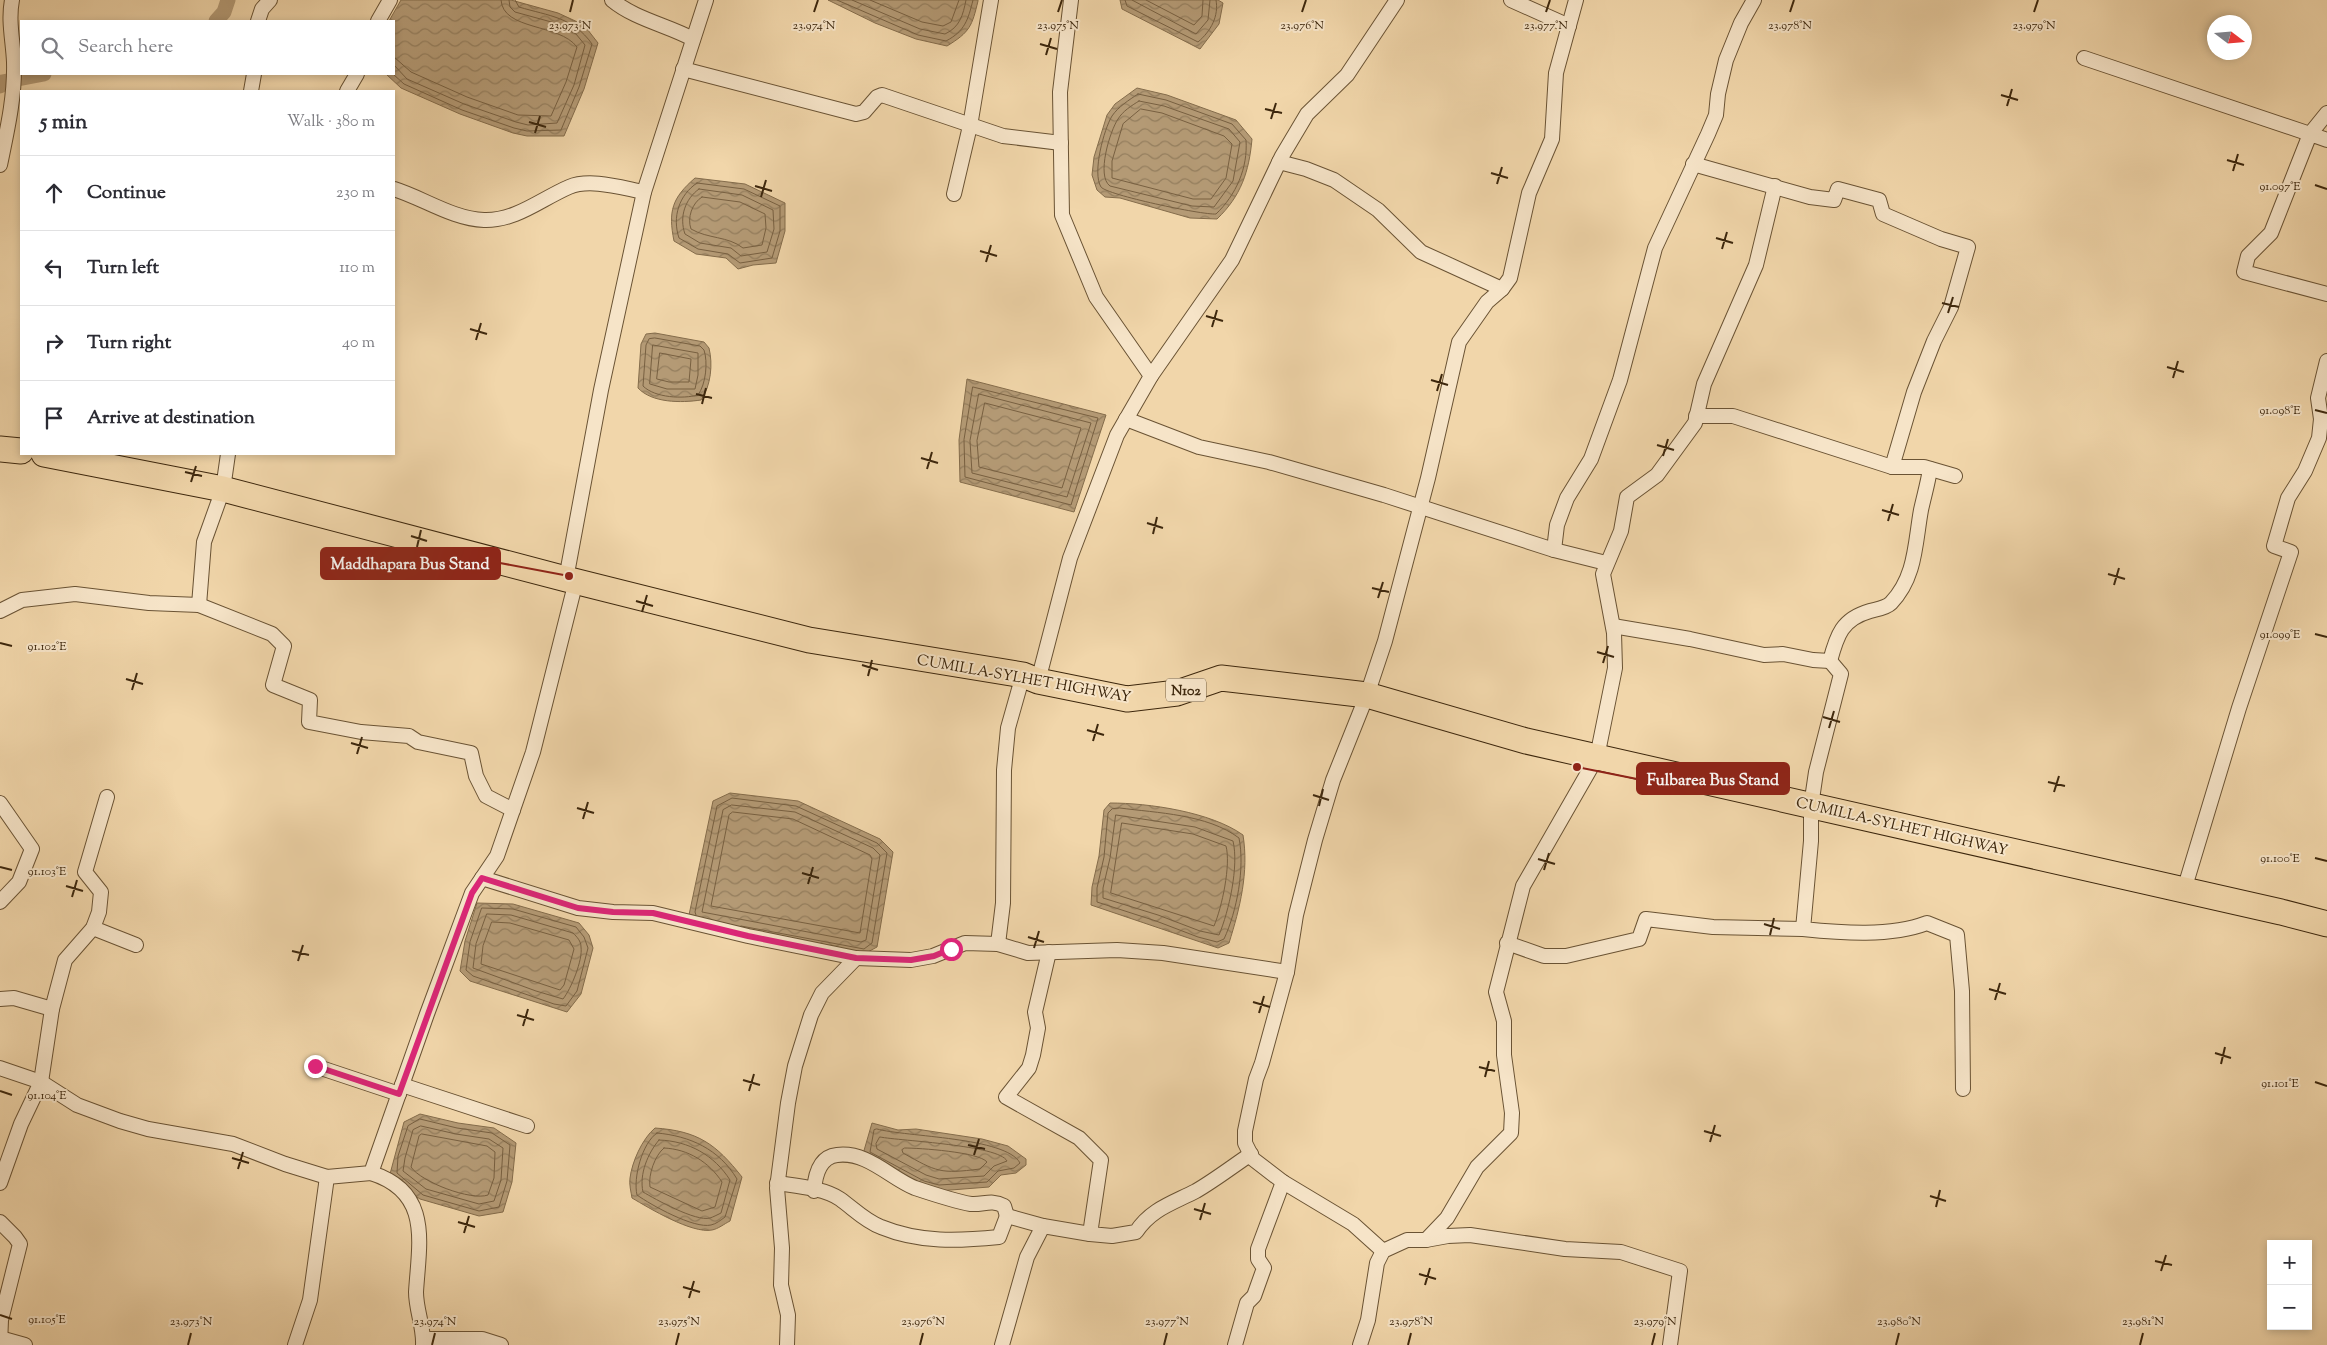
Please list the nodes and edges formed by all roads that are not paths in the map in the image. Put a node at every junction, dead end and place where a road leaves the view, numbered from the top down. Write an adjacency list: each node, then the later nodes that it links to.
1 (12, 0): 29 (street)
2 (270, 0): 12 (street)
3 (390, 0): 13 (street)
4 (612, 0): 15 (street)
5 (706, 0): 15 (street)
6 (991, 0): 23 (street)
7 (1072, 0): 26 (street)
8 (1397, 0): 27 (street)
9 (1511, 0): 14 (street)
10 (1576, 0): 14 (street)
11 (1754, 0): 28 (street)
12 (258, 20)
13 (379, 20)
14 (1570, 26): 34 (street)
15 (693, 39): 17 (street)
16 (2084, 58): 24 (street)
17 (683, 69): 23 (street); 32 (street)
18 (254, 75): 20 (street)
19 (356, 75): 21 (street)
20 (251, 90)
21 (348, 90)
22 (2327, 113): 24 (street)
23 (970, 126): 26 (street); 33 (street)
24 (2310, 134): 25 (street); 35 (street)
25 (2327, 140)
26 (1061, 143): 37 (street)
27 (1279, 162): 34 (street); 37 (street)
28 (1693, 164): 30 (street); 49 (street)
29 (0, 165)
30 (1775, 186): 38 (street); 44 (street)
31 (395, 189): 32 (street)
32 (644, 192): 51 (street)
33 (954, 194)
34 (1502, 289): 48 (street)
35 (2327, 294)
36 (2327, 361): 64 (street)
37 (1151, 376): 39 (street)
38 (1696, 416): 44 (street); 50 (street)
39 (1126, 419): 48 (street); 56 (street)
40 (0, 449): 41 (highway)
41 (20, 451)
42 (49, 455): 47 (highway, CUMILLA-SYLHET HIGHWAY / N102)
43 (228, 455): 47 (street)
44 (1892, 467): 45 (street)
45 (1930, 469): 46 (street); 55 (street)
46 (1955, 476)
47 (223, 489): 51 (highway, CUMILLA-SYLHET HIGHWAY / N102); 52 (street)
48 (1420, 507): 49 (street); 57 (street)
49 (1554, 550): 50 (street)
50 (1606, 563): 54 (street)
51 (571, 580): 56 (highway, CUMILLA-SYLHET HIGHWAY / N102); 62 (street)
52 (199, 605): 53 (street); 62 (street)
53 (0, 610)
54 (1613, 626): 55 (street); 58 (street)
55 (1830, 661): 61 (street)
56 (1031, 678): 57 (highway, CUMILLA-SYLHET HIGHWAY / N102); 70 (street)
57 (1368, 695): 58 (highway, CUMILLA-SYLHET HIGHWAY / N102); 74 (street)
58 (1597, 757): 61 (highway, CUMILLA-SYLHET HIGHWAY / N102); 69 (street)
59 (107, 797): 67 (street)
60 (0, 803): 65 (street)
61 (1811, 806): 64 (highway, CUMILLA-SYLHET HIGHWAY / N102); 68 (street)
62 (513, 810): 63 (street)
63 (482, 878): 73 (street); 81 (street)
64 (2184, 890): 66 (highway, CUMILLA-SYLHET HIGHWAY / N102)
65 (0, 902)
66 (2327, 924)
67 (93, 928): 71 (street); 76 (street)
68 (1803, 929): 69 (street); 80 (street)
69 (1508, 943): 94 (street)
70 (998, 944): 72 (street); 73 (street)
71 (136, 945)
72 (1049, 952): 74 (street); 93 (street)
73 (856, 958): 88 (street)
74 (1287, 972): 83 (street)
75 (0, 999): 76 (street)
76 (52, 1010): 79 (street)
77 (315, 1066): 81 (street)
78 (0, 1068): 79 (street)
79 (40, 1082): 85 (street); 87 (street)
80 (1963, 1089)
81 (400, 1090): 82 (street); 84 (street)
82 (527, 1126)
83 (1251, 1154): 86 (street); 93 (street)
84 (371, 1173): 85 (street); 97 (street)
85 (327, 1177): 99 (street)
86 (1283, 1182): 95 (street); 103 (street)
87 (0, 1183)
88 (777, 1183): 89 (street); 101 (street)
89 (814, 1190): 90 (street); 90 (street)
90 (1007, 1216): 92 (street)
91 (0, 1222): 96 (street)
92 (1043, 1226): 93 (street); 102 (street)
93 (1090, 1234)
94 (1426, 1240): 95 (street); 105 (street)
95 (1383, 1251): 104 (street)
96 (0, 1340): 98 (street)
97 (423, 1342): 100 (street)
98 (25, 1345)
99 (295, 1345)
100 (500, 1345)
101 (787, 1345)
102 (1002, 1345)
103 (1235, 1345)
104 (1360, 1345)
105 (1670, 1345)

